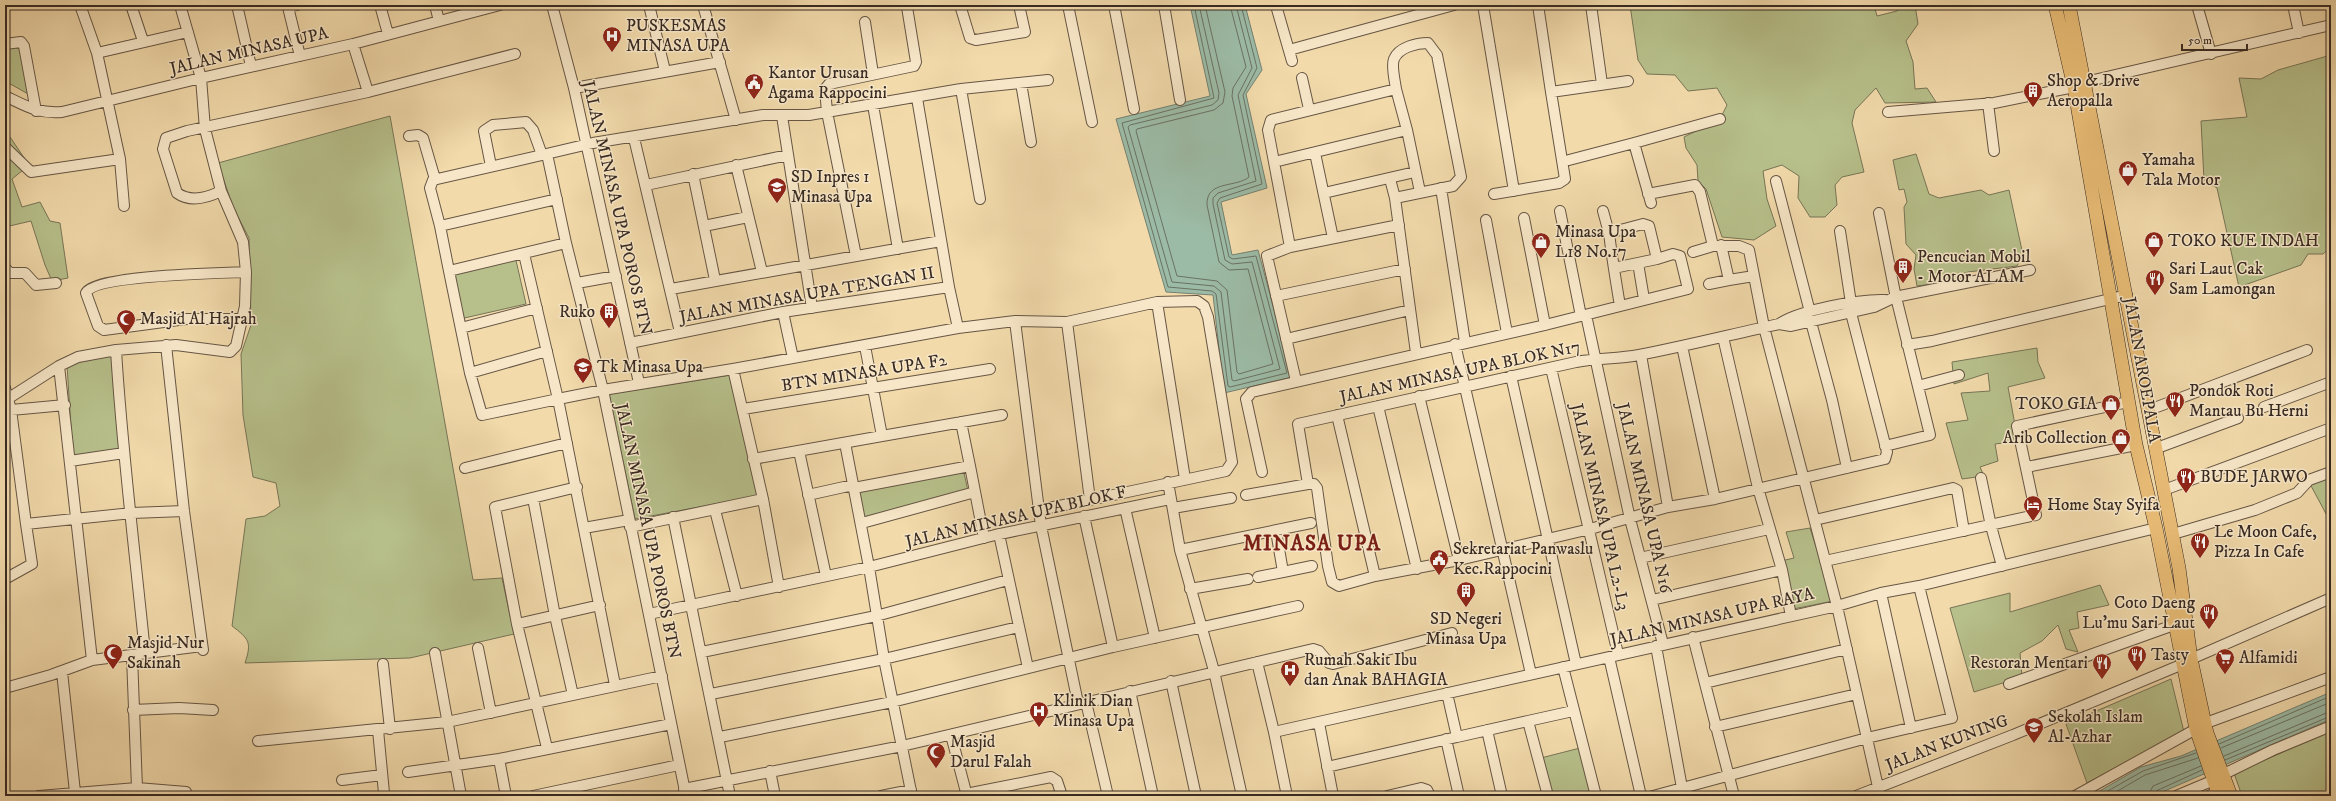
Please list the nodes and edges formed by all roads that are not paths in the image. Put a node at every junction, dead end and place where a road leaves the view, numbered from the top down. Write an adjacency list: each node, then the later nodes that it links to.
1 (80, 5): 38 (street)
2 (130, 5): 34 (street)
3 (180, 5): 31 (street)
4 (237, 5): 44 (street)
5 (380, 5): 33 (street)
6 (435, 5): 28 (street)
7 (500, 5): 28 (street, JALAN MINASA UPA)
8 (552, 5): 54 (street, JALAN MINASA UPA POROS BTN)
9 (649, 5): 45 (street)
10 (703, 5): 43 (street)
11 (960, 5): 12 (street)
12 (1019, 5)
13 (1068, 5): 73 (street)
14 (1114, 5): 65 (street)
15 (1164, 5): 61 (street)
16 (1279, 5): 37 (street)
17 (1454, 5): 27 (street)
18 (1483, 5): 99 (street)
19 (1538, 5): 58 (street)
20 (1591, 5): 52 (street)
21 (2055, 5): 53 (main road, JALAN AROEPALA)
22 (2069, 5): 53 (main road, JALAN AROEPALA)
23 (2197, 5): 40 (street)
24 (2293, 5): 32 (street)
25 (291, 6): 41 (street)
26 (907, 7): 46 (street)
27 (1430, 8): 37 (street)
28 (439, 21): 33 (street, JALAN MINASA UPA)
29 (866, 22): 46 (street)
30 (2331, 25): 32 (street)
31 (188, 32): 34 (street); 47 (street)
32 (2299, 33): 40 (street)
33 (388, 34): 36 (street, JALAN MINASA UPA)
34 (143, 42): 38 (street)
35 (5, 44): 67 (street)
36 (352, 44): 41 (street, JALAN MINASA UPA); 57 (street)
37 (1289, 50): 42 (street)
38 (97, 53): 62 (street)
39 (515, 54): 57 (street)
40 (2212, 54): 53 (street)
41 (300, 56): 44 (street, JALAN MINASA UPA)
42 (1292, 61)
43 (720, 62): 45 (street); 72 (street)
44 (251, 66): 47 (street, JALAN MINASA UPA)
45 (665, 71): 54 (street)
46 (873, 74): 68 (street)
47 (200, 78): 62 (street, JALAN MINASA UPA); 74 (street)
48 (1302, 78): 66 (street)
49 (1048, 80): 51 (street)
50 (1628, 81): 52 (street)
51 (1021, 83): 55 (street); 78 (street)
52 (1602, 84): 58 (street)
53 (2080, 85): 63 (street); 146 (main road, JALAN AROEPALA); 149 (main road, JALAN AROEPALA)
54 (574, 88): 80 (street, JALAN MINASA UPA POROS BTN)
55 (961, 89): 60 (street); 105 (street)
56 (1396, 89): 66 (street); 75 (street); 97 (street)
57 (368, 92): 74 (street)
58 (1551, 92): 99 (street)
59 (5, 96): 67 (street, JALAN MINASA UPA)
60 (917, 98): 64 (street); 119 (street)
61 (1180, 100)
62 (108, 102): 67 (street, JALAN MINASA UPA); 86 (street)
63 (1988, 103): 69 (street); 82 (street)
64 (872, 105): 68 (street); 123 (street)
65 (1134, 109)
66 (1309, 109): 88 (street)
67 (36, 111)
68 (827, 112): 70 (street); 126 (street)
69 (1888, 112)
70 (782, 116): 72 (street); 85 (street)
71 (1720, 119): 79 (street)
72 (736, 120): 77 (street)
73 (1092, 122)
74 (205, 129): 98 (street); 98 (street)
75 (1407, 130): 83 (street); 91 (street)
76 (409, 136): 93 (street)
77 (634, 138): 80 (street); 96 (street)
78 (1031, 142)
79 (1634, 143): 87 (street); 121 (street)
80 (587, 145): 84 (street); 137 (street, JALAN MINASA UPA POROS BTN)
81 (5, 147): 86 (street)
82 (1994, 151)
83 (1315, 153): 88 (street); 101 (street)
84 (544, 154): 90 (street); 90 (street); 104 (street)
85 (788, 155): 89 (street); 129 (street)
86 (120, 159): 106 (street)
87 (1570, 160)
88 (1274, 162): 122 (street)
89 (736, 165): 92 (street); 110 (street)
90 (491, 166): 93 (street)
91 (1415, 172): 94 (street); 100 (street)
92 (693, 174): 96 (street); 114 (street)
93 (435, 179): 113 (street)
94 (1390, 179): 101 (street); 103 (street)
95 (1776, 181): 159 (street)
96 (646, 184): 145 (street)
97 (1440, 188): 100 (street); 171 (street)
98 (221, 191): 135 (street)
99 (1514, 191): 102 (street)
100 (1420, 192): 103 (street)
101 (1324, 193): 118 (street)
102 (1494, 194)
103 (1395, 198): 115 (street)
104 (557, 199): 113 (street); 120 (street)
105 (980, 199)
106 (124, 206)
107 (1560, 210): 158 (street, JALAN MINASA UPA N16)
108 (1603, 211): 117 (street)
109 (1879, 213): 148 (street)
110 (748, 217): 114 (street); 136 (street)
111 (1524, 218): 163 (street)
112 (1486, 220): 168 (street)
113 (440, 226): 134 (street)
114 (704, 226): 139 (street)
115 (1399, 226): 118 (street); 132 (street)
116 (1840, 231): 155 (street)
117 (1609, 233): 127 (street); 131 (street)
118 (1333, 238): 122 (street)
119 (941, 241): 123 (street); 144 (street)
120 (566, 243): 125 (street); 142 (street)
121 (1717, 245): 124 (street); 138 (street); 140 (street)
122 (1290, 247): 147 (street)
123 (898, 249): 126 (street)
124 (1693, 252)
125 (524, 254): 134 (street); 153 (street)
126 (856, 256): 129 (street)
127 (1657, 259): 128 (street); 150 (street)
128 (1638, 263): 131 (street); 150 (street)
129 (806, 264): 136 (street); 154 (street)
130 (5, 268): 141 (street)
131 (1614, 268): 152 (street)
132 (1405, 269): 147 (street); 156 (street)
133 (2030, 270): 148 (street, JALAN MINASA UPA BLOK N17)
134 (449, 271): 165 (street)
135 (246, 272): 160 (street); 160 (street)
136 (762, 272): 139 (street)
137 (616, 276): 142 (street); 172 (street, JALAN MINASA UPA POROS BTN)
138 (1754, 276): 140 (street); 164 (street)
139 (715, 280): 145 (street)
140 (1729, 280): 143 (street)
141 (56, 283)
142 (577, 283): 198 (street)
143 (1709, 284)
144 (949, 287): 154 (street, JALAN MINASA UPA TENGAN II); 166 (street, JALAN MINASA UPA TENGAN II)
145 (671, 289): 167 (street)
146 (2127, 295): 149 (street); 208 (main road, JALAN AROEPALA)
147 (1276, 296): 170 (street)
148 (1895, 297): 155 (street, JALAN MINASA UPA BLOK N17); 175 (street)
149 (2111, 298): 175 (street); 202 (main road, JALAN AROEPALA)
150 (1644, 299): 152 (street)
151 (1157, 302): 162 (street); 231 (street); 231 (street)
152 (1620, 306): 158 (street)
153 (537, 308): 165 (street); 180 (street)
154 (812, 308): 157 (street, JALAN MINASA UPA TENGAN II)
155 (1851, 308): 159 (street, JALAN MINASA UPA BLOK N17); 218 (street)
156 (1410, 310): 170 (street); 181 (street)
157 (783, 312): 167 (street, JALAN MINASA UPA TENGAN II); 183 (street)
158 (1583, 316): 163 (street); 184 (street, JALAN MINASA UPA N16)
159 (1810, 317): 164 (street, JALAN MINASA UPA BLOK N17); 227 (street)
160 (243, 319): 174 (street)
161 (1015, 321): 162 (street); 166 (street); 251 (street)
162 (1067, 322): 246 (street)
163 (1545, 325): 168 (street)
164 (1764, 327): 169 (street, JALAN MINASA UPA BLOK N17); 232 (street)
165 (461, 328): 189 (street)
166 (958, 328): 176 (street)
167 (680, 332): 172 (street, JALAN MINASA UPA TENGAN II)
168 (1507, 332): 171 (street)
169 (1723, 337): 177 (street, JALAN MINASA UPA BLOK N17); 237 (street)
170 (1286, 339): 192 (street)
171 (1465, 342): 173 (street)
172 (630, 343): 194 (street, JALAN MINASA UPA POROS BTN)
173 (1455, 344): 181 (street); 197 (street)
174 (166, 345): 178 (street); 252 (street)
175 (1907, 345): 195 (street)
176 (865, 346): 183 (street); 196 (street)
177 (1682, 346): 182 (street, JALAN MINASA UPA BLOK N17); 245 (street)
178 (116, 350): 185 (street); 221 (street)
179 (2307, 350): 208 (street)
180 (547, 351): 189 (street); 201 (street)
181 (1416, 353): 192 (street)
182 (1641, 355): 184 (street, JALAN MINASA UPA BLOK N17); 248 (street)
183 (793, 358): 187 (street)
184 (1595, 358): 186 (street, JALAN MINASA UPA BLOK N17); 256 (street, JALAN MINASA UPA N16)
185 (58, 366): 199 (street); 203 (street)
186 (1550, 368): 191 (street, JALAN MINASA UPA BLOK N17); 267 (street, JALAN MINASA UPA L2-L3)
187 (733, 369): 194 (street); 206 (street)
188 (990, 369): 196 (street, BTN MINASA UPA F2)
189 (470, 373): 201 (street)
190 (1959, 375): 195 (street)
191 (1511, 376): 197 (street, JALAN MINASA UPA BLOK N17); 274 (street)
192 (1296, 381): 228 (street)
193 (2331, 382): 205 (street)
194 (639, 383): 198 (street, JALAN MINASA UPA POROS BTN)
195 (1918, 386): 218 (street)
196 (872, 387): 206 (street, BTN MINASA UPA F2); 214 (street)
197 (1465, 387): 200 (street, JALAN MINASA UPA BLOK N17); 276 (street)
198 (603, 390): 201 (street); 259 (street, JALAN MINASA UPA POROS BTN)
199 (7, 393): 207 (street)
200 (1419, 396): 204 (street, JALAN MINASA UPA BLOK N17); 278 (street)
201 (558, 399): 215 (street)
202 (2128, 402): 217 (main road, JALAN AROEPALA); 225 (street)
203 (65, 405): 207 (street); 223 (street)
204 (1378, 406): 210 (street, JALAN MINASA UPA BLOK N17); 284 (street)
205 (2264, 407)
206 (743, 409): 222 (street)
207 (11, 410): 262 (street)
208 (2149, 410): 219 (main road, JALAN AROEPALA)
209 (1002, 415): 212 (street)
210 (1337, 415): 234 (street, JALAN MINASA UPA BLOK N17); 287 (street)
211 (2238, 418): 219 (street)
212 (961, 422): 214 (street); 224 (street)
213 (2331, 428): 238 (street)
214 (882, 436): 216 (street)
215 (567, 443): 226 (street); 235 (street)
216 (845, 443): 220 (street); 236 (street)
217 (2136, 445): 225 (street); 266 (main road, JALAN AROEPALA)
218 (1885, 446): 227 (street)
219 (2157, 448): 238 (main road, JALAN AROEPALA)
220 (799, 451): 222 (street); 240 (street)
221 (124, 453): 223 (street); 253 (street)
222 (753, 459): 244 (street)
223 (70, 461): 257 (street)
224 (970, 466): 236 (street); 239 (street)
225 (2027, 467): 264 (street)
226 (465, 468)
227 (1847, 468): 232 (street)
228 (1262, 472)
229 (2331, 472): 272 (street)
230 (1981, 478): 264 (street)
231 (1184, 479): 233 (street)
232 (1803, 479): 237 (street); 258 (street)
233 (1168, 482): 246 (street); 247 (street)
234 (1308, 484): 241 (street); 287 (street)
235 (577, 487): 242 (street); 265 (street)
236 (853, 487): 240 (street); 260 (street)
237 (1758, 488): 245 (street); 268 (street)
238 (2164, 490): 272 (main road, JALAN AROEPALA)
239 (975, 492): 260 (street); 273 (street)
240 (808, 495): 286 (street)
241 (1246, 495)
242 (533, 498): 302 (street); 306 (street)
243 (1231, 498): 247 (street, JALAN MINASA UPA BLOK F)
244 (763, 499): 250 (street); 291 (street)
245 (1715, 499): 248 (street)
246 (1090, 500): 251 (street)
247 (1172, 504): 249 (street, JALAN MINASA UPA BLOK F); 275 (street)
248 (1668, 507): 256 (street)
249 (1125, 508): 254 (street, JALAN MINASA UPA BLOK F); 311 (street)
250 (715, 510): 255 (street); 294 (street)
251 (1038, 510): 263 (street)
252 (184, 511): 253 (street); 316 (street)
253 (132, 513): 257 (street); 316 (street)
254 (1084, 516): 263 (street, JALAN MINASA UPA BLOK F); 313 (street)
255 (673, 517): 259 (street); 298 (street)
256 (1630, 519): 267 (street); 277 (street, JALAN MINASA UPA N16)
257 (77, 520): 262 (street); 323 (street)
258 (1815, 520): 270 (street); 279 (street)
259 (629, 523): 265 (street); 301 (street, JALAN MINASA UPA POROS BTN)
260 (862, 523): 280 (street)
261 (1311, 523): 269 (street)
262 (26, 524): 288 (street)
263 (1041, 526): 271 (street, JALAN MINASA UPA BLOK F); 321 (street)
264 (1991, 526): 270 (street); 282 (street)
265 (584, 528): 297 (street)
266 (2156, 528): 282 (street, JALAN MINASA UPA RAYA); 305 (main road, JALAN AROEPALA)
267 (1590, 529): 274 (street); 319 (street, JALAN MINASA UPA L2-L3)
268 (1769, 529): 277 (street); 285 (street)
269 (1276, 531): 275 (street); 283 (street)
270 (1964, 532): 279 (street)
271 (999, 534): 273 (street, JALAN MINASA UPA BLOK F); 289 (street)
272 (2173, 534): 305 (main road, JALAN AROEPALA)
273 (984, 538): 280 (street, JALAN MINASA UPA BLOK F)
274 (1547, 539): 276 (street); 327 (street)
275 (1180, 550): 292 (street)
276 (1502, 550): 278 (street); 332 (street)
277 (1640, 558): 296 (street, JALAN MINASA UPA N16)
278 (1459, 560): 284 (street)
279 (1825, 561): 300 (street)
280 (869, 566): 286 (street, JALAN MINASA UPA BLOK F); 303 (street)
281 (1312, 566): 283 (street)
282 (2002, 566): 290 (street, JALAN MINASA UPA RAYA)
283 (1283, 569): 292 (street)
284 (1417, 569): 287 (street)
285 (1782, 570): 296 (street); 304 (street)
286 (826, 576): 291 (street, JALAN MINASA UPA BLOK F)
287 (1375, 576)
288 (5, 579)
289 (1008, 580): 303 (street); 307 (street)
290 (1920, 586): 293 (street, JALAN MINASA UPA RAYA); 358 (street)
291 (779, 587): 294 (street, JALAN MINASA UPA BLOK F)
292 (1190, 589): 308 (street)
293 (1881, 593): 300 (street, JALAN MINASA UPA RAYA); 358 (street)
294 (737, 596): 298 (street, JALAN MINASA UPA BLOK F)
295 (2331, 598): 324 (street, JALAN KUNING)
296 (1652, 600): 312 (street, JALAN MINASA UPA N16)
297 (600, 605): 302 (street); 338 (street)
298 (692, 605): 301 (street, JALAN MINASA UPA BLOK F); 317 (street)
299 (1298, 606): 308 (street)
300 (1837, 606): 304 (street, JALAN MINASA UPA RAYA); 315 (street)
301 (649, 614): 333 (street, JALAN MINASA UPA POROS BTN)
302 (555, 616): 306 (street); 344 (street)
303 (876, 616): 317 (street); 322 (street)
304 (1791, 616): 310 (street, JALAN MINASA UPA RAYA)
305 (2181, 623): 324 (main road, JALAN AROEPALA); 337 (street)
306 (517, 624): 347 (street)
307 (1018, 627): 322 (street); 329 (street)
308 (1201, 628): 311 (street); 330 (street)
309 (1452, 633): 325 (street, JALAN MINASA UPA POROS BTN)
310 (1693, 637): 312 (street, JALAN MINASA UPA RAYA); 336 (street)
311 (1155, 638): 313 (street)
312 (1659, 645): 319 (street, JALAN MINASA UPA RAYA); 385 (street, JALAN MINASA UPA N16)
313 (1113, 647): 321 (street)
314 (478, 648): 351 (street)
315 (1847, 649): 336 (street); 343 (street)
316 (145, 652): 320 (street)
317 (702, 652): 342 (street)
318 (435, 653): 353 (street)
319 (1613, 655): 327 (street, JALAN MINASA UPA RAYA); 412 (street, JALAN MINASA UPA L2-L3)
320 (132, 656): 323 (street); 348 (street)
321 (1068, 658): 329 (street); 346 (street)
322 (884, 659): 342 (street); 345 (street)
323 (92, 660): 331 (street)
324 (2187, 661): 362 (main road, JALAN AROEPALA); 383 (street, JALAN KUNING)
325 (1257, 662): 330 (street, JALAN MINASA UPA POROS BTN); 363 (street)
326 (383, 664): 360 (street)
327 (1576, 664): 328 (street, JALAN MINASA UPA RAYA)
328 (1563, 667): 332 (street, JALAN MINASA UPA RAYA); 350 (street)
329 (1028, 668): 345 (street)
330 (1214, 671): 335 (street, JALAN MINASA UPA POROS BTN); 404 (street)
331 (62, 672): 339 (street); 386 (street)
332 (1531, 674): 341 (street, JALAN MINASA UPA RAYA)
333 (662, 676): 338 (street); 355 (street, JALAN MINASA UPA POROS BTN)
334 (2331, 677): 362 (street)
335 (1171, 681): 340 (street, JALAN MINASA UPA POROS BTN); 403 (street)
336 (1705, 683): 357 (street)
337 (2008, 684)
338 (615, 685): 344 (street)
339 (5, 688)
340 (1130, 691): 346 (street, JALAN MINASA UPA POROS BTN); 402 (street)
341 (1447, 693): 354 (street, JALAN MINASA UPA RAYA); 366 (street)
342 (711, 694): 365 (street)
343 (1857, 694): 357 (street); 367 (street)
344 (573, 695): 347 (street)
345 (892, 702): 365 (street); 370 (street)
346 (1082, 702): 364 (street, JALAN MINASA UPA POROS BTN); 401 (street)
347 (536, 703): 351 (street); 371 (street)
348 (133, 710): 349 (street); 384 (street)
349 (213, 710)
350 (1573, 711): 352 (street); 411 (street)
351 (491, 713): 353 (street)
352 (1528, 721): 361 (street); 410 (street)
353 (447, 722): 360 (street); 373 (street)
354 (1318, 723): 363 (street, JALAN MINASA UPA RAYA); 375 (street)
355 (671, 724): 371 (street); 374 (street, JALAN MINASA UPA POROS BTN)
356 (2331, 726): 382 (street)
357 (1715, 727): 379 (street)
358 (1911, 728): 367 (street)
359 (378, 730): 360 (street); 369 (street); 378 (street)
360 (390, 730)
361 (1487, 730): 366 (street); 409 (street)
362 (2202, 731): 382 (main road, JALAN AROEPALA); 416 (street)
363 (1274, 732): 391 (street)
364 (951, 735): 370 (street, JALAN MINASA UPA POROS BTN); 390 (street)
365 (720, 737): 381 (street)
366 (1457, 737): 368 (street)
367 (1867, 738): 379 (street); 383 (street)
368 (1446, 739): 375 (street); 408 (street)
369 (258, 741)
370 (902, 746): 376 (street, JALAN MINASA UPA POROS BTN); 389 (street)
371 (547, 748): 372 (street)
372 (499, 759): 373 (street); 395 (street)
373 (455, 764): 377 (street); 394 (street)
374 (679, 765): 388 (street, JALAN MINASA UPA POROS BTN); 396 (street)
375 (1327, 767): 405 (street)
376 (770, 771): 381 (street, JALAN MINASA UPA POROS BTN); 398 (street)
377 (408, 772)
378 (382, 774): 380 (street); 387 (street)
379 (1729, 776): 385 (street); 414 (street)
380 (342, 780)
381 (727, 780): 388 (street, JALAN MINASA UPA POROS BTN); 397 (street)
382 (2217, 783): 417 (street); 418 (main road, JALAN AROEPALA)
383 (1878, 787): 415 (street, JALAN KUNING)
384 (137, 788): 386 (street); 393 (street)
385 (1682, 788): 413 (street)
386 (75, 792): 392 (street)
387 (384, 793)
388 (685, 793)
389 (912, 793): 399 (street)
390 (967, 795): 400 (street)
391 (1283, 795)
392 (39, 796)
393 (185, 796)
394 (461, 796)
395 (506, 796)
396 (533, 796)
397 (730, 796)
398 (775, 796)
399 (881, 796)
400 (1062, 796)
401 (1108, 796)
402 (1154, 796)
403 (1196, 796)
404 (1242, 796)
405 (1332, 796)
406 (1387, 796): 407 (street)
407 (1430, 796)
408 (1459, 796)
409 (1502, 796)
410 (1548, 796)
411 (1596, 796)
412 (1641, 796)
413 (1653, 796)
414 (1734, 796)
415 (1856, 796)
416 (2075, 796)
417 (2176, 796)
418 (2231, 796)

